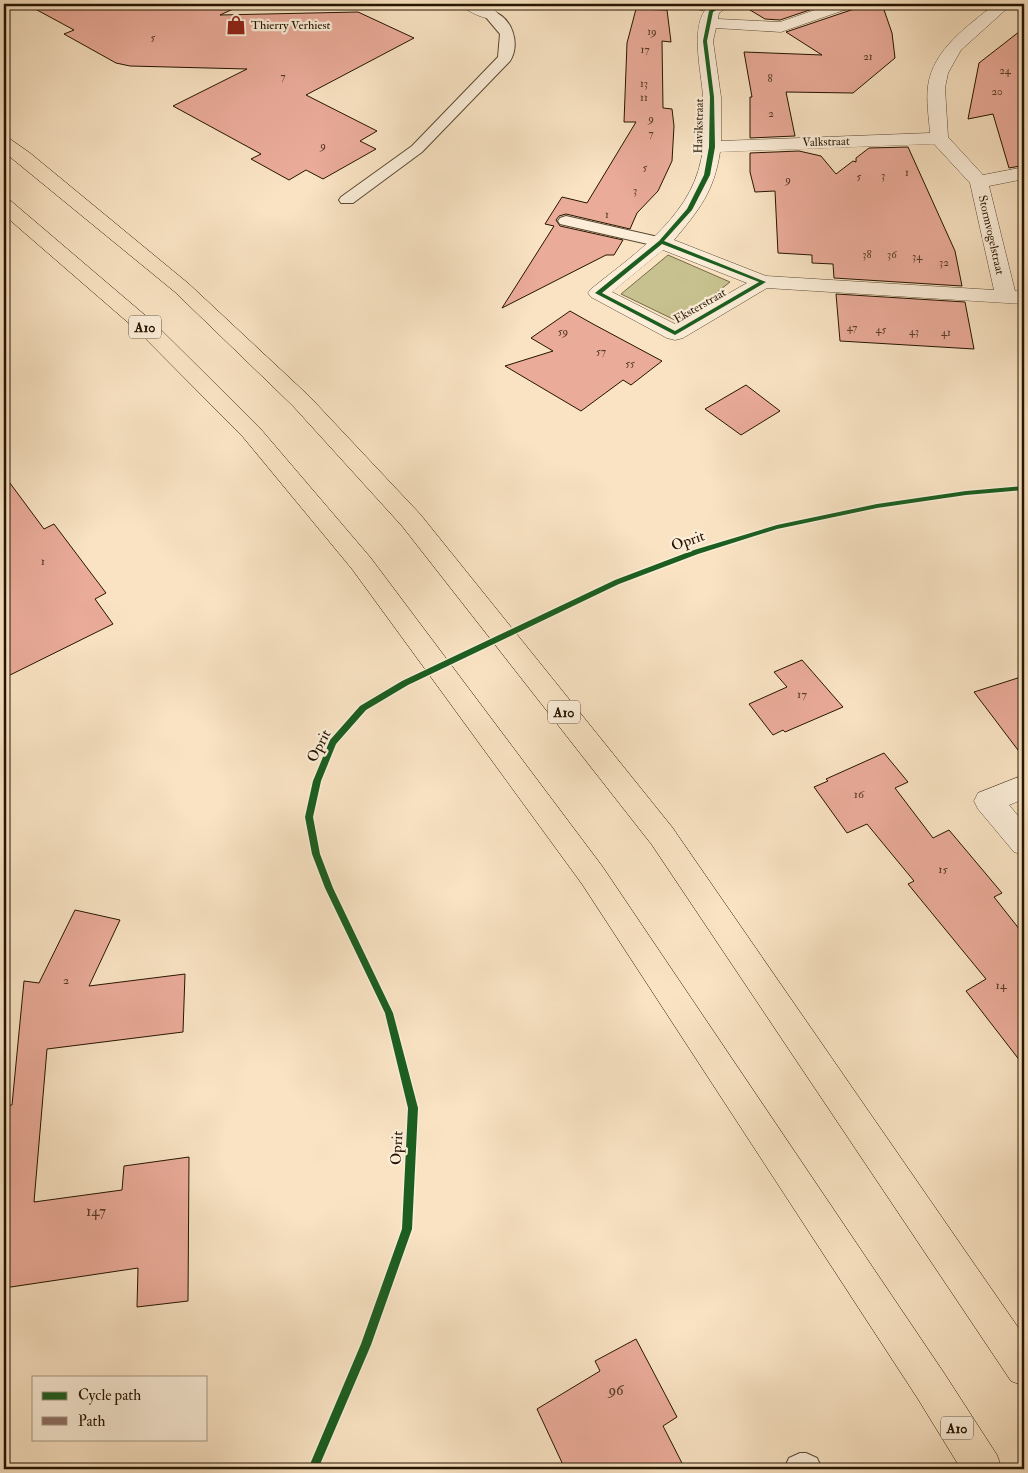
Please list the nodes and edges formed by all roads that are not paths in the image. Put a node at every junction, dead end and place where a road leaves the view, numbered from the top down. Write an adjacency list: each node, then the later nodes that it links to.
1 (468, 4): 5 (street)
2 (723, 4): 6 (street)
3 (847, 4): 6 (street)
4 (1004, 4): 7 (street)
5 (491, 15): 12 (lane)
6 (708, 23): 9 (street, Havikstraat)
7 (939, 138): 9 (street, Valkstraat); 11 (street, Stormvogelstraat)
8 (4, 143): 20 (highway, A10)
9 (712, 147): 15 (street, Havikstraat)
10 (1024, 173): 11 (street)
11 (979, 182): 17 (street, Stormvogelstraat)
12 (347, 200)
13 (4, 206): 23 (highway, A10)
14 (566, 221): 15 (lane)
15 (661, 242): 16 (street, Eksterstraat); 16 (street, Eksterstraat)
16 (763, 282): 17 (street, Eksterstraat)
17 (1015, 298)
18 (1024, 787): 19 (street)
19 (1024, 843)
20 (1024, 1368)
21 (800, 1469): 22 (lane)
22 (806, 1469)
23 (983, 1469)

